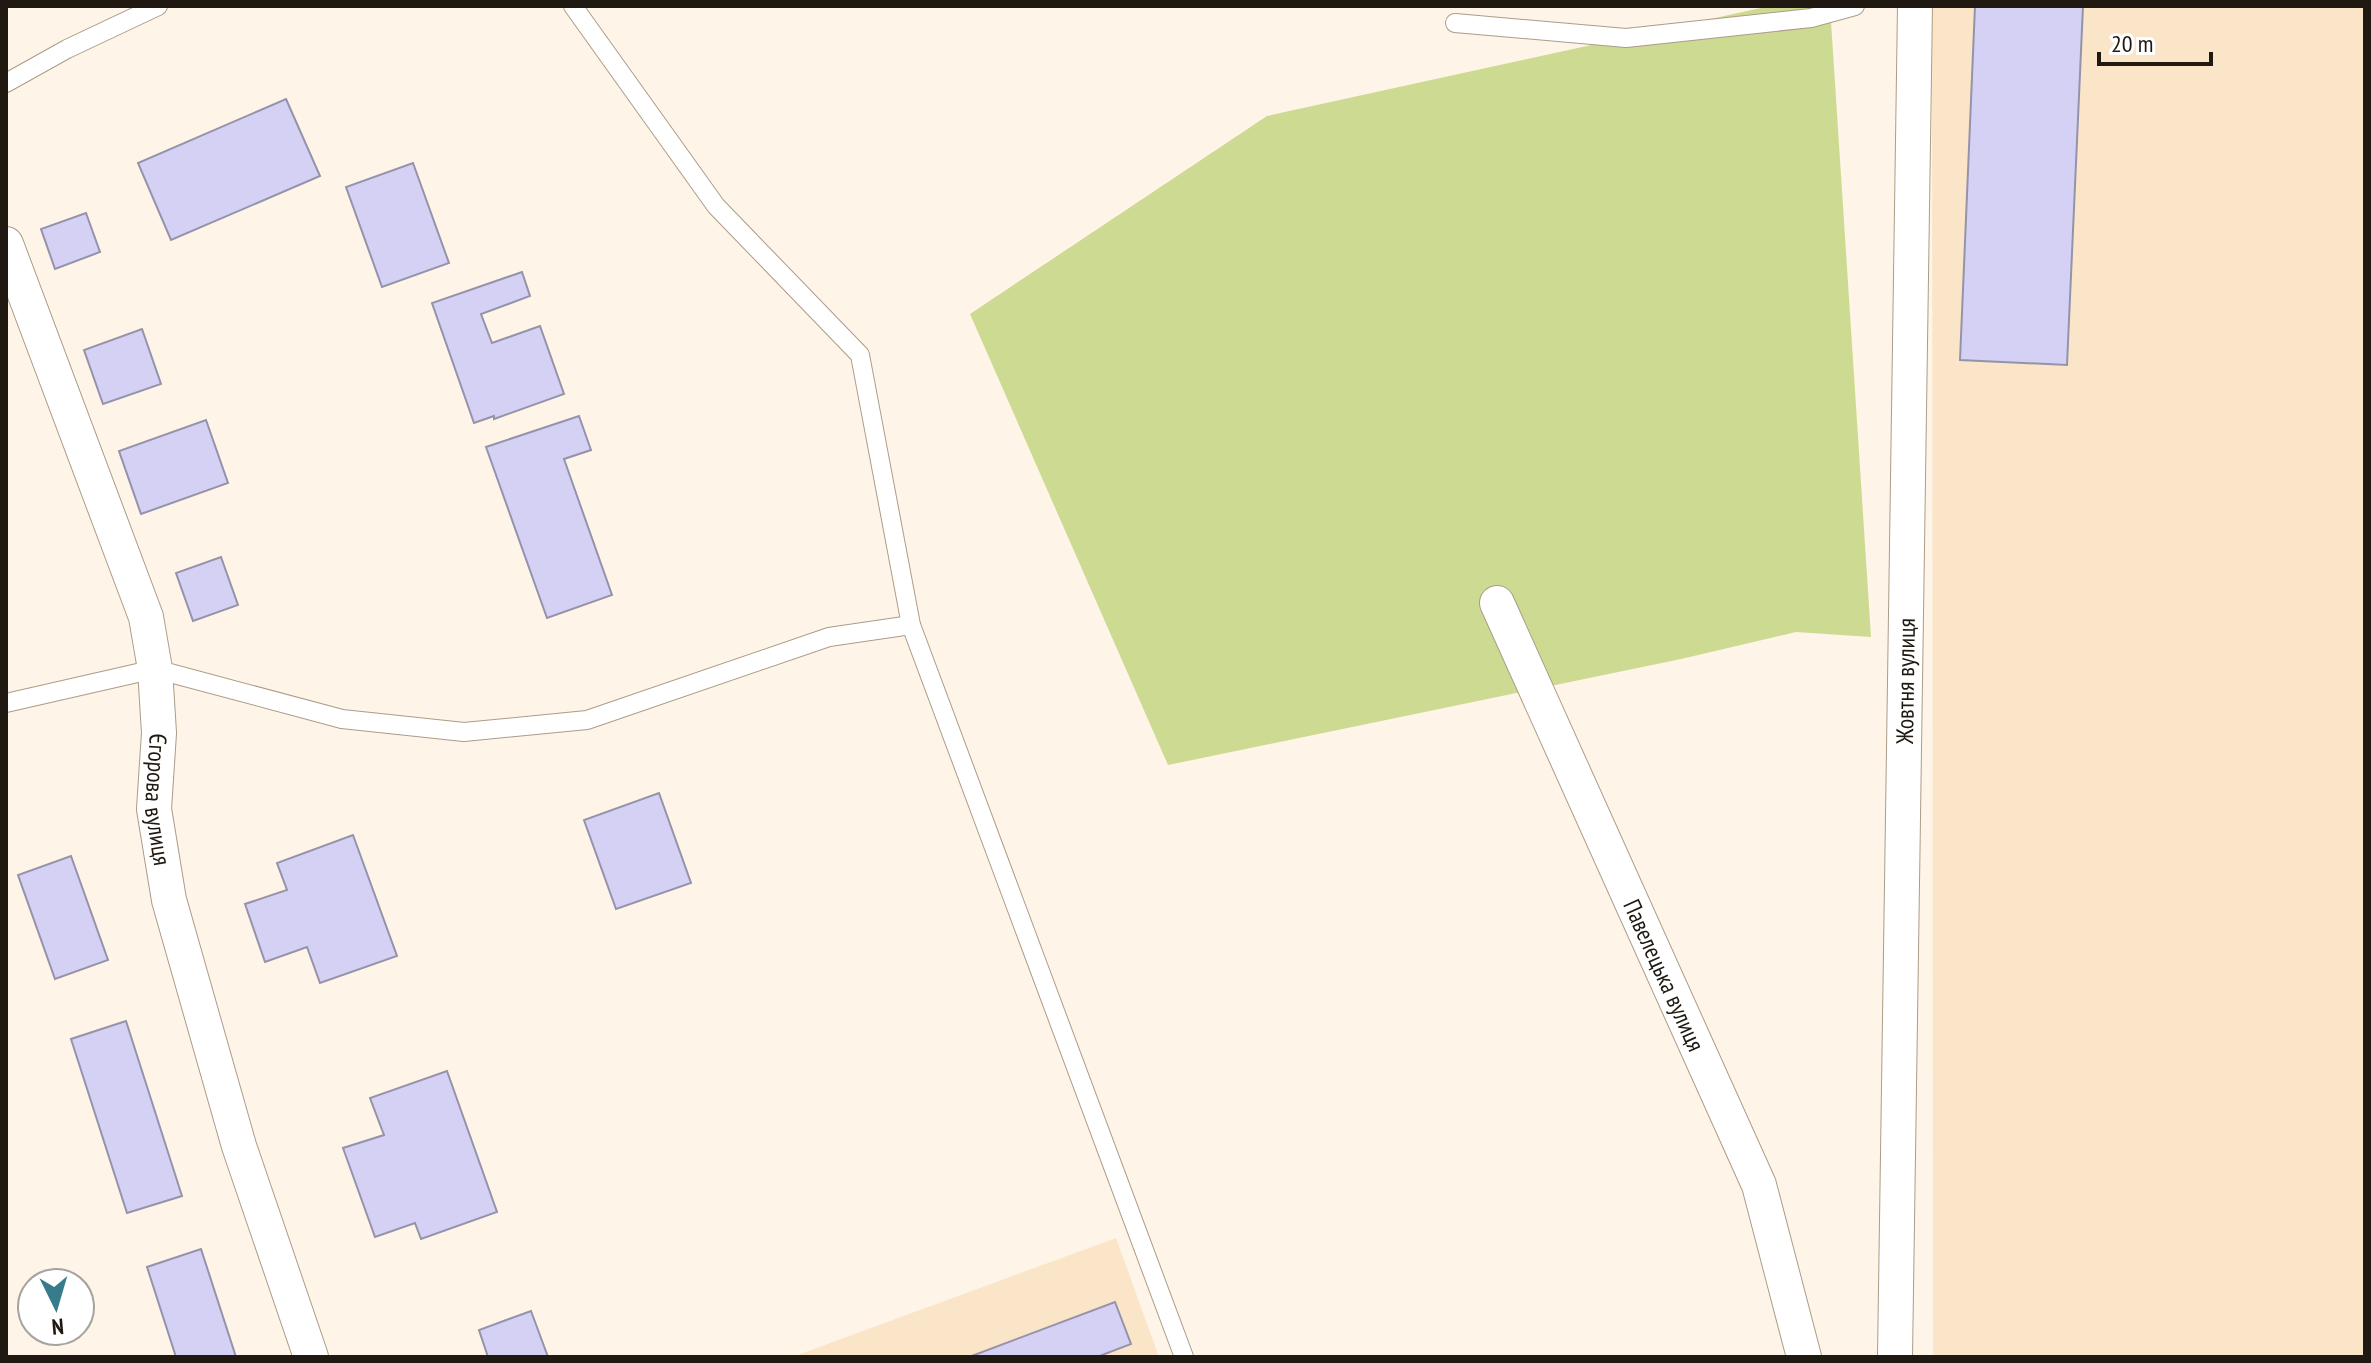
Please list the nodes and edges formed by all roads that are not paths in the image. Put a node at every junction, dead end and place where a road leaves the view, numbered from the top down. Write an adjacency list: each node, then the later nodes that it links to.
1 (158, 6): 6 (lane)
2 (573, 6): 9 (lane)
3 (1855, 6): 5 (lane)
4 (1915, 6): 15 (street, Жовтня вулиця)
5 (1455, 23)
6 (6, 83)
7 (6, 244): 10 (street, Єгорова вулиця)
8 (1497, 603): 14 (street, Павелецька вулиця)
9 (911, 625): 10 (lane); 13 (lane)
10 (155, 669): 11 (lane); 12 (street, Єгорова вулиця)
11 (6, 703)
12 (311, 1357)
13 (1184, 1357)
14 (1804, 1357)
15 (1895, 1357)

